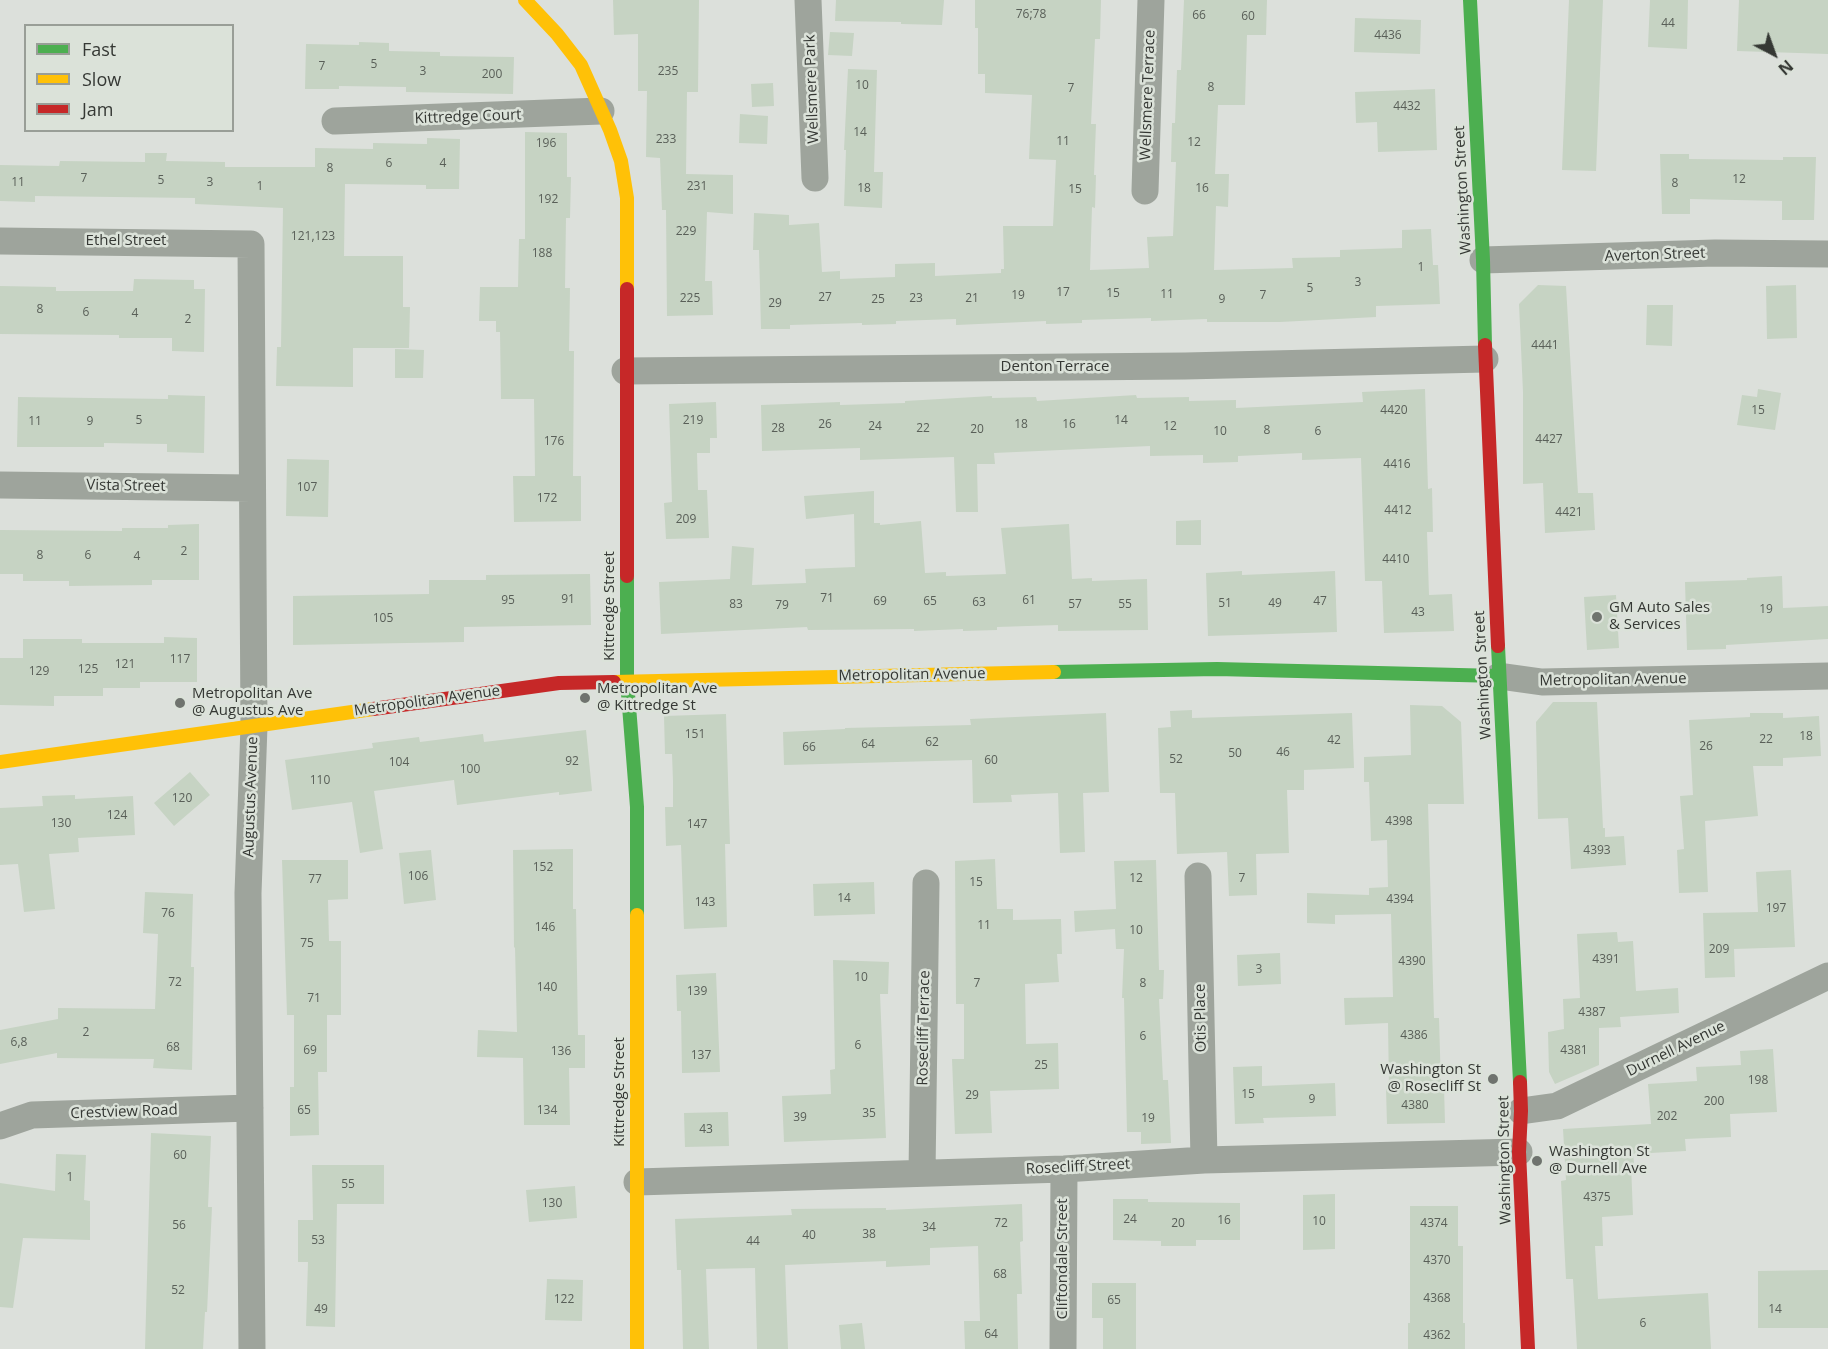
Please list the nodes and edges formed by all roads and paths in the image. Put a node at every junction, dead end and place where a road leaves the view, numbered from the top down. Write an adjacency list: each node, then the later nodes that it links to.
1 (525, 0): 5 (street, Kittredge Street)
2 (808, 0): 7 (street, Wellsmere Park)
3 (1151, 0): 8 (street, Wellsmere Terrace)
4 (1470, 0): 12 (street, Washington Street)
5 (601, 111): 6 (street, Kittredge Court); 14 (street, Kittredge Street)
6 (335, 121)
7 (815, 178)
8 (1145, 191)
9 (0, 241): 10 (street, Ethel Street)
10 (251, 244): 16 (street, Augustus Avenue)
11 (1828, 254): 12 (street, Averton Street)
12 (1483, 260): 13 (street, Washington Street)
13 (1485, 359): 14 (street, Denton Terrace); 17 (street, Washington Street)
14 (625, 371): 19 (street, Kittredge Street)
15 (0, 485): 16 (street, Vista Street)
16 (251, 488): 20 (street, Augustus Avenue)
17 (1499, 676): 18 (street, Metropolitan Avenue); 19 (street, Metropolitan Avenue); 26 (street, Washington Street)
18 (1828, 676)
19 (627, 681): 20 (street, Metropolitan Avenue); 32 (street, Kittredge Street)
20 (254, 726): 21 (street, Metropolitan Avenue); 25 (street, Augustus Avenue)
21 (0, 762)
22 (1198, 876): 29 (street, Otis Place)
23 (926, 882): 31 (street, Rosecliff Terrace)
24 (1828, 976): 26 (street, Durnell Avenue)
25 (250, 1108): 27 (street, Crestview Road); 33 (street, Augustus Avenue)
26 (1521, 1112): 28 (street, Washington Street)
27 (0, 1126)
28 (1519, 1152): 29 (street, Rosecliff Street); 36 (street, Washington Street)
29 (1204, 1160): 30 (street, Rosecliff Street)
30 (1064, 1168): 31 (street, Rosecliff Street); 35 (street, Cliftondale Street)
31 (922, 1173): 32 (street, Rosecliff Street)
32 (637, 1182): 34 (street, Kittredge Street)
33 (252, 1349)
34 (637, 1349)
35 (1063, 1349)
36 (1528, 1349)

